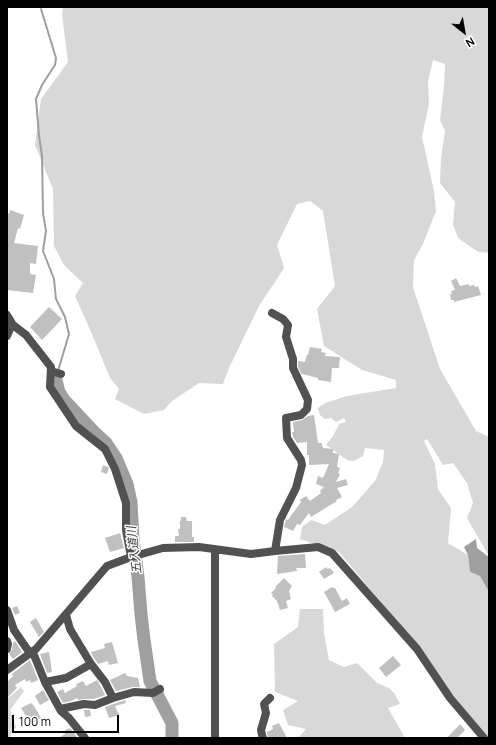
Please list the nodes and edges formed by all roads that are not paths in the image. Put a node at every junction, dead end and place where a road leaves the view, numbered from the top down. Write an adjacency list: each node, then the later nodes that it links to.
1 (272, 313): 8 (street)
2 (7, 316): 3 (street)
3 (13, 325): 4 (street); 5 (street)
4 (7, 336)
5 (51, 371): 6 (street); 9 (street)
6 (61, 374)
7 (215, 549): 8 (street); 9 (street); 23 (street)
8 (275, 550): 25 (street)
9 (131, 557): 11 (street)
10 (7, 610): 14 (street)
11 (66, 615): 14 (street); 15 (street)
12 (7, 641): 13 (street)
13 (7, 649)
14 (32, 652): 16 (street); 17 (street)
15 (90, 664): 17 (street); 19 (street)
16 (8, 667)
17 (45, 682): 21 (street)
18 (160, 689): 19 (street)
19 (113, 698): 21 (street)
20 (270, 698): 24 (street)
21 (60, 709): 22 (street)
22 (85, 738)
23 (216, 738)
24 (263, 738)
25 (484, 738)

